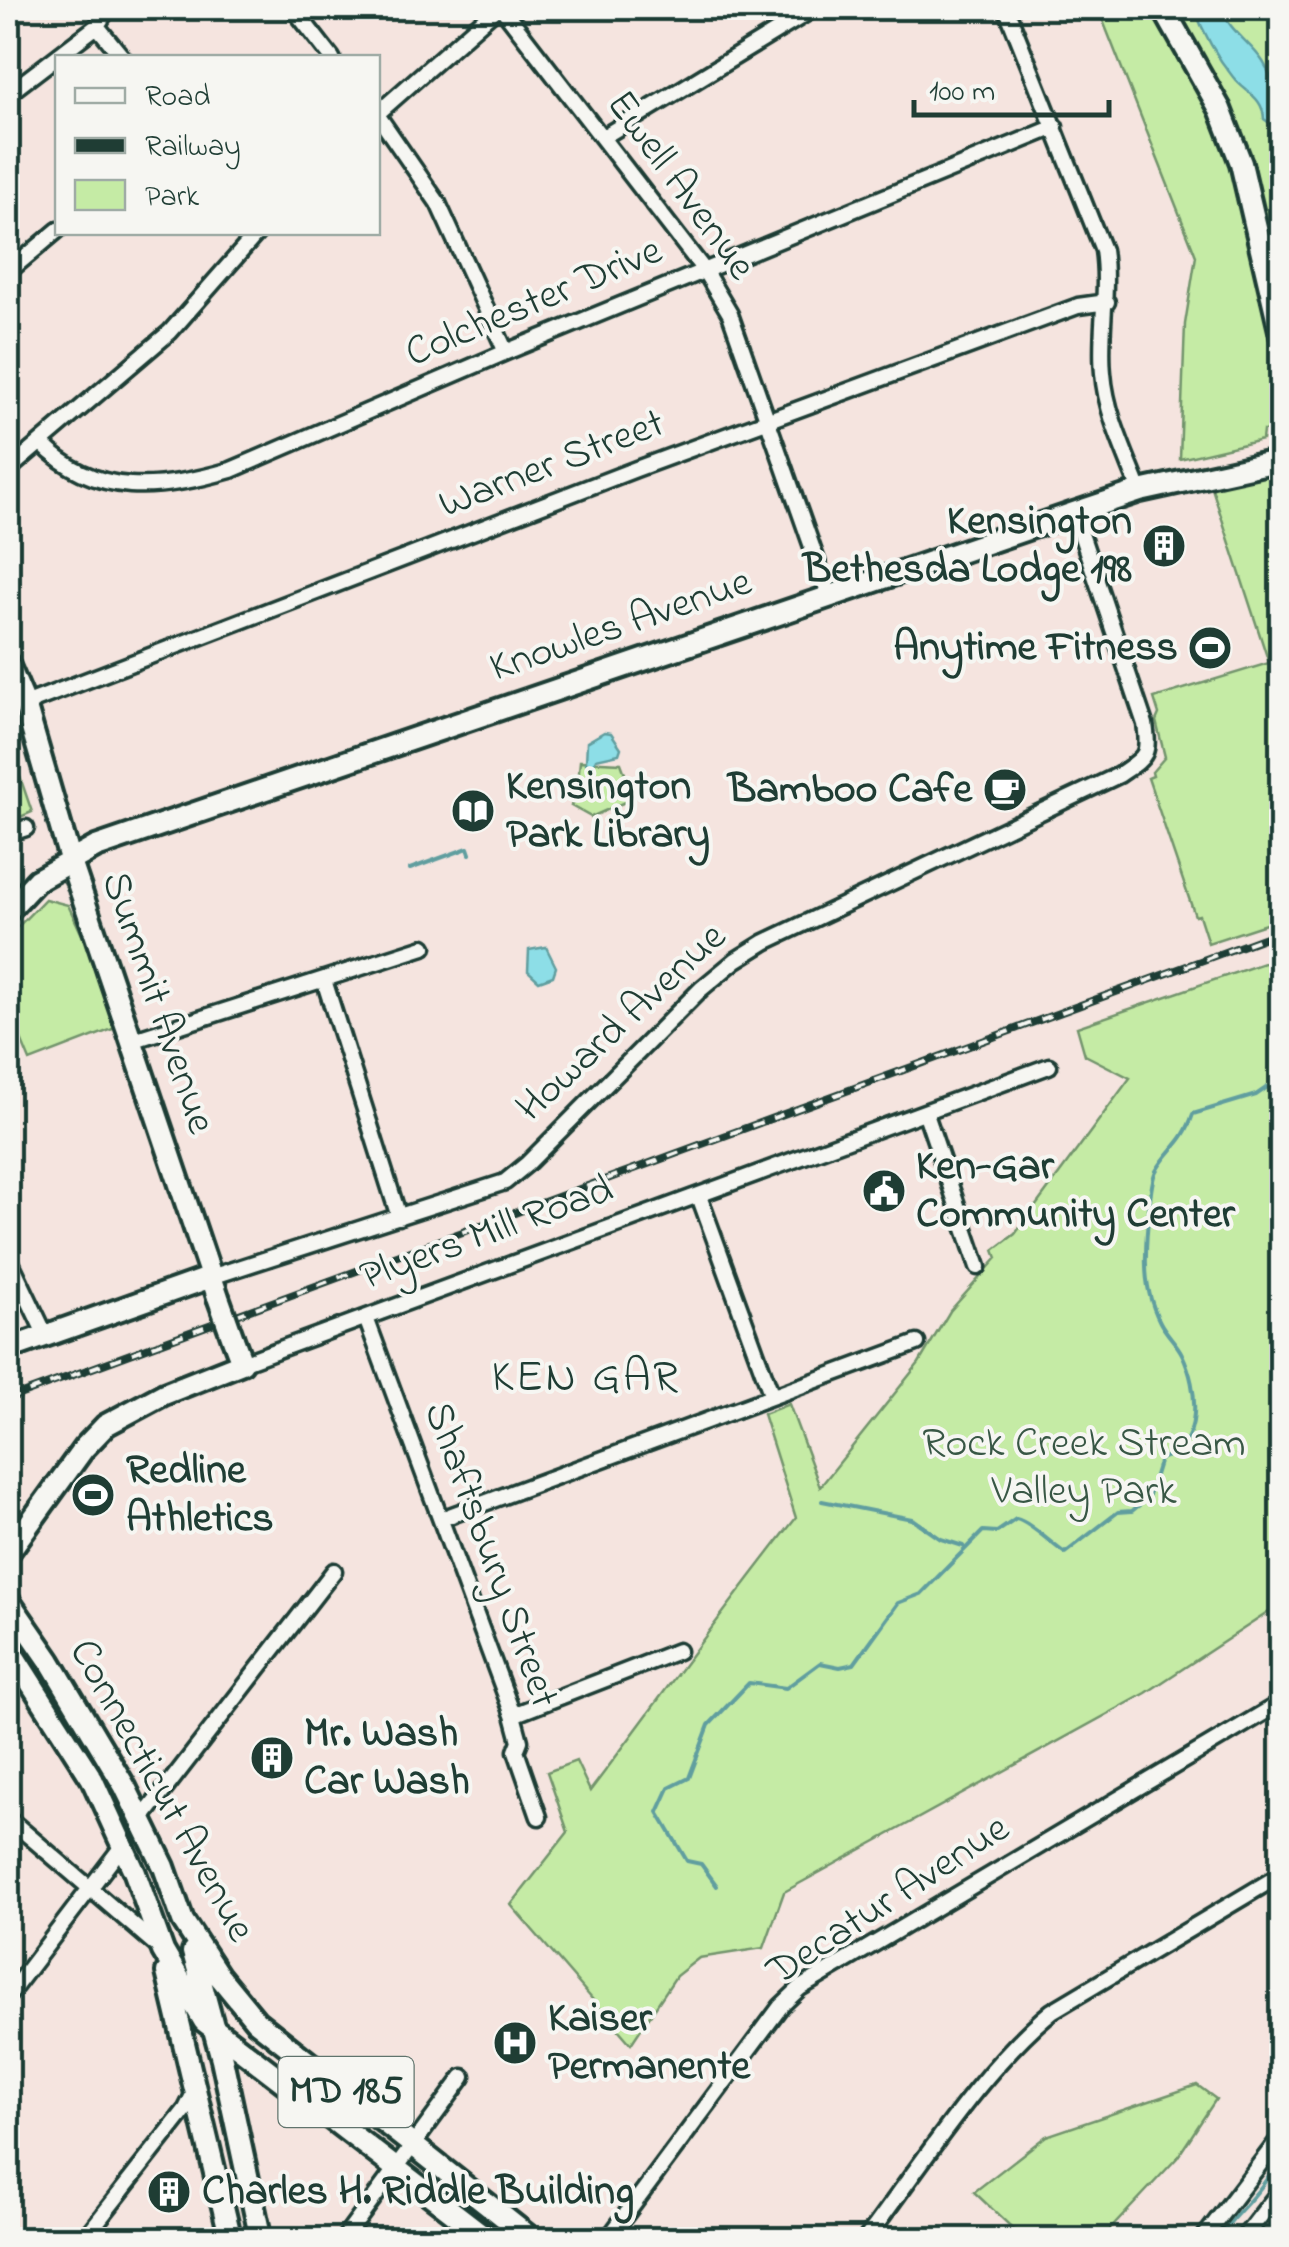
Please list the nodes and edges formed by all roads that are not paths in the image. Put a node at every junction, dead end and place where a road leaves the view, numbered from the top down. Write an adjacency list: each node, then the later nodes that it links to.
1 (108, 8): 7 (street)
2 (293, 8): 10 (street)
3 (499, 8): 13 (street); 16 (street, Ewell Avenue)
4 (815, 8): 16 (street)
5 (1006, 8): 15 (street)
6 (1163, 8): 22 (main road)
7 (97, 26): 8 (street); 9 (street)
8 (59, 55)
9 (121, 55)
10 (330, 55)
11 (55, 58): 12 (street)
12 (8, 94)
13 (380, 112)
14 (380, 117): 23 (street)
15 (1054, 127): 19 (street, Colchester Drive); 21 (street)
16 (603, 137): 19 (street, Ewell Avenue)
17 (55, 233): 20 (street)
18 (255, 235): 25 (street)
19 (704, 270): 23 (street, Colchester Drive); 24 (street, Ewell Avenue)
20 (8, 272)
21 (1107, 302): 24 (street, Warner Street); 28 (street)
22 (1282, 339)
23 (506, 352): 25 (street, Colchester Drive)
24 (768, 422): 30 (street, Ewell Avenue); 32 (street, Warner Street)
25 (41, 443): 27 (street)
26 (1282, 460): 28 (main road, Knowles Avenue)
27 (8, 470)
28 (1140, 492): 29 (main road, Knowles Avenue)
29 (1074, 513): 30 (main road, Knowles Avenue); 43 (street, Howard Avenue)
30 (829, 594): 35 (main road, Knowles Avenue)
31 (8, 664): 32 (main road, Summit Avenue)
32 (24, 704): 35 (main road, Summit Avenue)
33 (26, 828): 34 (street)
34 (8, 834)
35 (70, 859): 36 (main road, Knowles Avenue); 39 (main road, Summit Avenue)
36 (8, 911)
37 (424, 948): 38 (street)
38 (324, 980): 39 (street); 43 (street)
39 (131, 1042): 46 (main road, Summit Avenue)
40 (1049, 1066): 41 (street, Plyers Mill Road)
41 (926, 1114): 42 (street, Plyers Mill Road); 45 (street)
42 (699, 1196): 47 (street, Plyers Mill Road); 52 (street)
43 (398, 1217): 46 (street, Howard Avenue)
44 (8, 1256): 48 (street)
45 (978, 1267)
46 (214, 1287): 48 (main road, Howard Avenue); 51 (main road, Summit Avenue, bridge)
47 (366, 1318): 51 (street, Plyers Mill Road); 53 (street, Shaftsbury Street)
48 (45, 1334): 50 (main road, Howard Avenue)
49 (917, 1343): 52 (street)
50 (8, 1349)
51 (242, 1363): 54 (main road, Plyers Mill Road)
52 (772, 1396): 53 (street)
53 (441, 1519): 60 (street, Shaftsbury Street)
54 (8, 1554)
55 (334, 1571): 63 (street)
56 (8, 1600): 63 (main road, Connecticut Avenue / MD 185)
57 (8, 1647): 64 (main road, Connecticut Avenue / MD 185)
58 (678, 1651): 60 (street)
59 (1282, 1702): 85 (street, Decatur Avenue)
60 (512, 1715): 61 (street, Shaftsbury Street)
61 (538, 1817)
62 (8, 1818): 66 (street)
63 (141, 1820): 67 (main road, Connecticut Avenue / MD 185)
64 (123, 1845): 66 (street); 68 (main road, Connecticut Avenue / MD 185)
65 (1282, 1874): 86 (street)
66 (90, 1888): 68 (street); 69 (street)
67 (184, 1921): 70 (main road); 76 (main road, Connecticut Avenue / MD 185)
68 (162, 1951): 70 (main road, Connecticut Avenue / MD 185); 72 (main road)
69 (8, 1996)
70 (215, 2030): 77 (main road, Connecticut Avenue / MD 185); 81 (main road)
71 (464, 2078): 76 (street)
72 (195, 2090): 73 (street); 75 (main road)
73 (174, 2124): 75 (street); 79 (street)
74 (1282, 2135): 87 (street)
75 (207, 2137): 80 (main road)
76 (412, 2145): 77 (street); 84 (main road, Connecticut Avenue / MD 185)
77 (397, 2168): 82 (street); 83 (main road, Connecticut Avenue / MD 185)
78 (1282, 2188): 88 (street)
79 (82, 2240)
80 (230, 2240)
81 (261, 2240)
82 (342, 2240)
83 (489, 2240)
84 (533, 2240)
85 (607, 2240)
86 (865, 2240)
87 (1202, 2240)
88 (1242, 2240)

